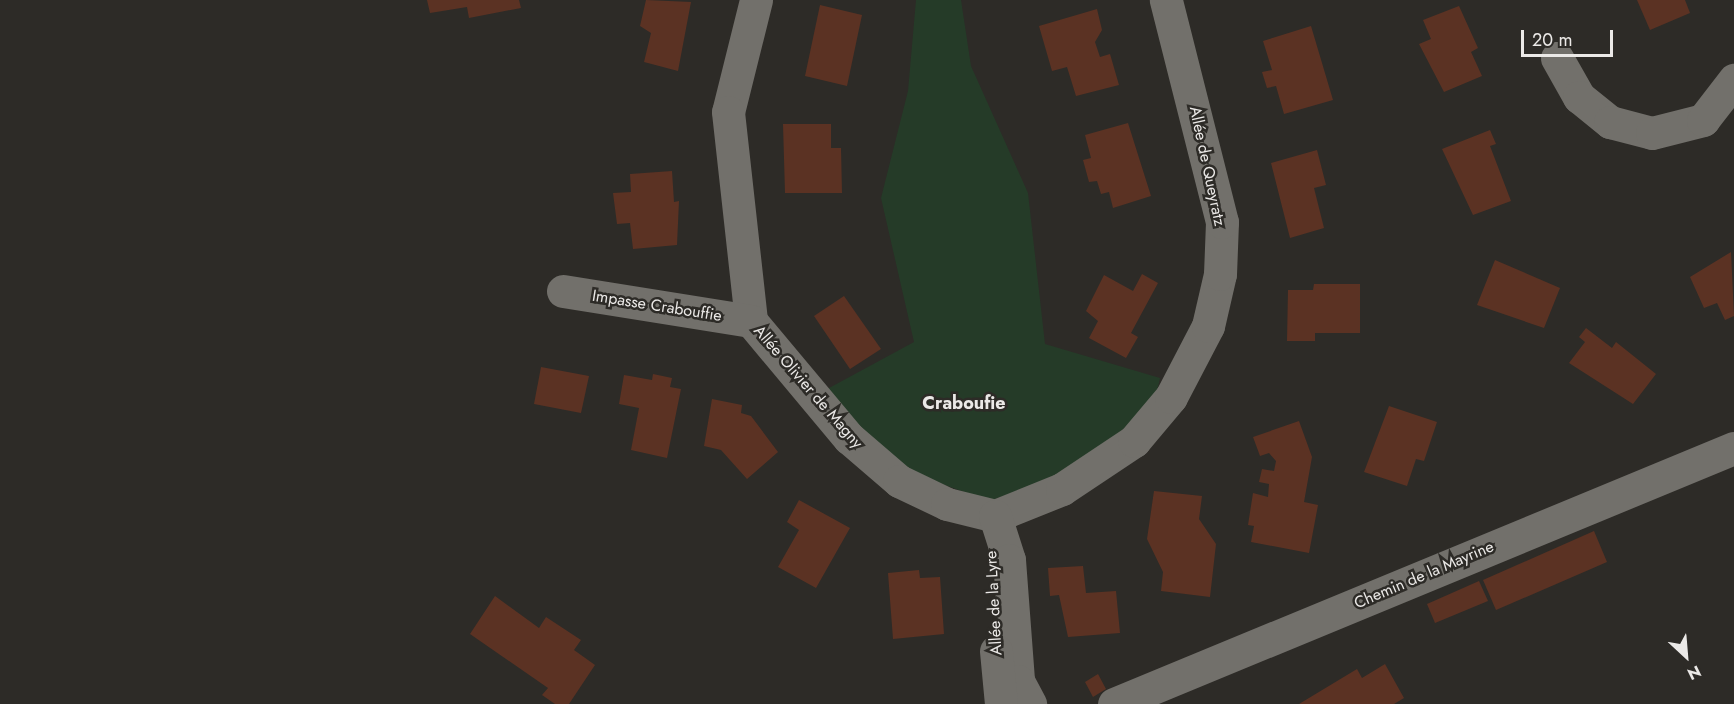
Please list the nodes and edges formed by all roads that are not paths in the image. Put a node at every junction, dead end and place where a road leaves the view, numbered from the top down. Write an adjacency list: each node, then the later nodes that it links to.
1 (756, 0): 6 (street, Allée Olivier de Magny)
2 (1166, 0): 8 (street, Allée de Queyratz)
3 (1557, 58): 4 (street)
4 (1734, 80)
5 (563, 291): 6 (street, Impasse Crabouffie)
6 (751, 321): 8 (street, Allée Olivier de Magny)
7 (1734, 448): 11 (street, Chemin de la Mayrine)
8 (995, 516): 9 (street, Allée de la Lyre); 10 (street, Allée de la Lyre)
9 (1001, 704)
10 (1030, 704)
11 (1114, 704)

